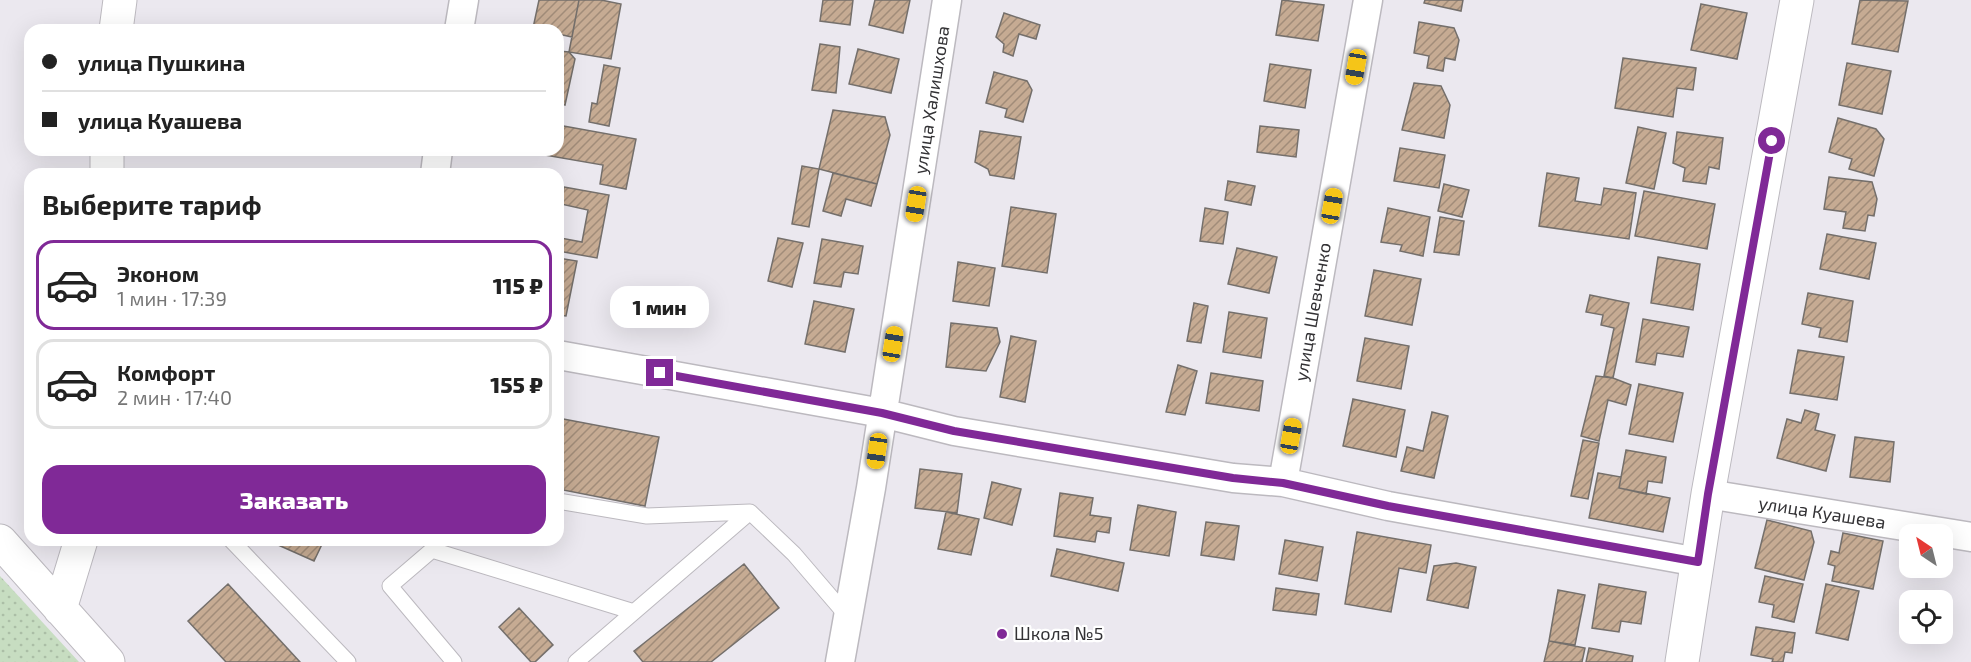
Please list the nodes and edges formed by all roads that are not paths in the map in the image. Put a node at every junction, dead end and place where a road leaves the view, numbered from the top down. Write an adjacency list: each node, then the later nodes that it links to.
1 (120, 0): 6 (street)
2 (464, 0): 7 (street)
3 (947, 0): 9 (street, улица Халишхова)
4 (1368, 0): 10 (street, улица Шевченко)
5 (1797, 0): 11 (street)
6 (117, 24)
7 (460, 24)
8 (564, 356): 9 (street)
9 (882, 413): 10 (street); 21 (street, улица Халишхова)
10 (1283, 483): 18 (street)
11 (1708, 494): 14 (street, улица Куашева); 18 (street)
12 (564, 502): 13 (lane)
13 (750, 512): 20 (lane); 21 (lane)
14 (1971, 537)
15 (0, 541): 19 (street)
16 (79, 546): 19 (street)
17 (237, 546): 23 (lane)
18 (1698, 562): 27 (street)
19 (60, 609): 22 (street)
20 (634, 612): 24 (lane); 25 (lane)
21 (848, 617): 26 (street, улица Халишхова)
22 (108, 662)
23 (348, 662)
24 (454, 662)
25 (576, 662)
26 (840, 662)
27 (1682, 662)

